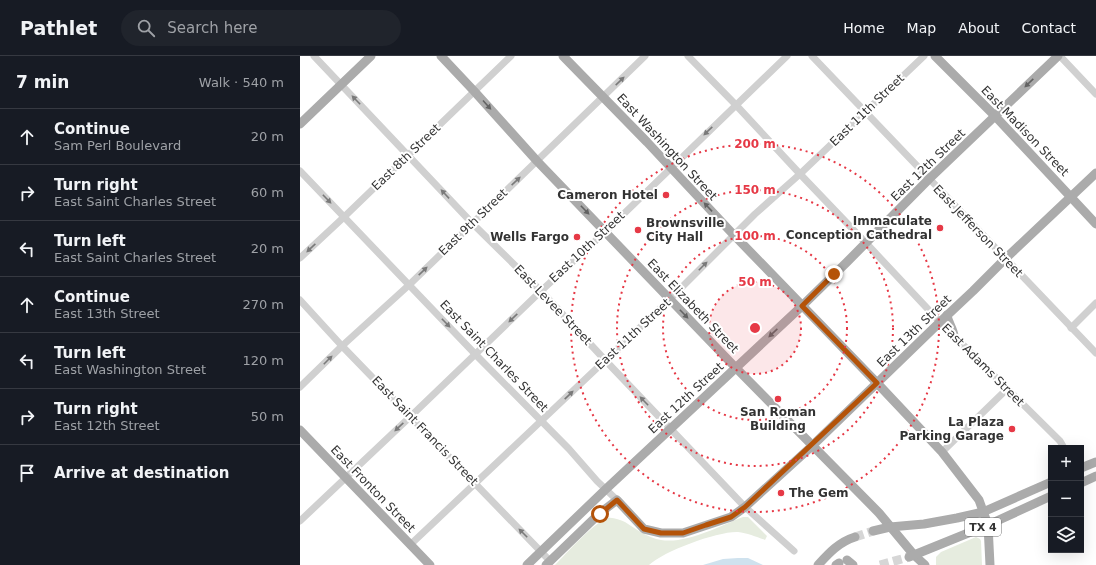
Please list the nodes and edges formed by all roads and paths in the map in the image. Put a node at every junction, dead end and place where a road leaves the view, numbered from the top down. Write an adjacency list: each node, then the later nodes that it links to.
1 (314, 56): 13 (street, East Levee Street)
2 (371, 56): 13 (main road)
3 (441, 56): 14 (main road, East Elizabeth Street)
4 (511, 56): 14 (street, East 8th Street)
5 (563, 56): 16 (main road, East Washington Street)
6 (646, 56): 16 (street, East 9th Street, one-way to 6)
7 (688, 56): 17 (street, East Adams Street)
8 (787, 56): 17 (street, East 10th Street)
9 (812, 56): 18 (street, East Jefferson Street)
10 (924, 56): 18 (street, East 11th Street)
11 (935, 56): 19 (main road, East Madison Street)
12 (1059, 56): 15 (street); 19 (main road, East 12th Street, one-way to 19)
13 (341, 85): 20 (main road); 21 (street, East Levee Street, one-way to 13)
14 (474, 91): 21 (street, East 8th Street); 22 (main road, East Elizabeth Street, one-way to 22)
15 (1096, 94)
16 (604, 97): 22 (street, East 9th Street); 23 (main road, East Washington Street)
17 (736, 104): 23 (street, East 10th Street, one-way to 23); 26 (street, East Adams Street)
18 (865, 112): 26 (street, East 11th Street); 27 (street, East Jefferson Street)
19 (995, 116): 27 (main road, East 12th Street); 28 (main road, East Madison Street)
20 (300, 124)
21 (408, 154): 29 (street, East 8th Street); 30 (street, East Levee Street, one-way to 21)
22 (537, 161): 30 (street, East 9th Street, one-way to 22); 32 (main road, East Elizabeth Street, one-way to 32)
23 (670, 167): 32 (street, East 10th Street); 33 (main road, East Washington Street, one-way to 23)
24 (300, 171): 29 (street, East Saint Charles Street, one-way to 29)
25 (1096, 173): 28 (main road, East 13th Street)
26 (800, 174): 33 (street, East 11th Street); 34 (street, East Adams Street)
27 (929, 179): 34 (main road, East 12th Street); 36 (street, East Jefferson Street)
28 (1071, 197): 31 (main road, East Madison Street); 36 (main road, East 13th Street)
29 (344, 217): 35 (street, East 8th Street, one-way to 35); 37 (street, East Saint Charles Street)
30 (472, 223): 37 (street, East 9th Street, one-way to 30); 38 (street, East Levee Street)
31 (1096, 224)
32 (605, 232): 38 (street, East 10th Street); 39 (main road, East Elizabeth Street)
33 (734, 235): 39 (street, East 11th Street, one-way to 33); 42 (main road, East Washington Street)
34 (866, 242): 42 (main road, East 12th Street); 44 (street, East Adams Street)
35 (300, 258)
36 (1005, 259): 43 (main road, East 13th Street); 45 (street, East Jefferson Street)
37 (409, 284): 47 (street, East 9th Street); 49 (street, East Saint Charles Street, one-way to 49)
38 (541, 291): 49 (street, East 10th Street, one-way to 49); 50 (street, East Levee Street)
39 (670, 299): 50 (street, East 11th Street); 51 (main road, East Elizabeth Street, one-way to 51)
40 (300, 300): 47 (street, East Saint Francis Street)
41 (1096, 304): 45 (street)
42 (802, 306): 51 (main road, East 12th Street, one-way to 51); 52 (main road, East Washington Street)
43 (947, 315): 44 (main road, East 13th Street); 46 (main road)
44 (940, 322): 46 (street, East Adams Street); 52 (main road, East 13th Street)
45 (1071, 328): 48 (street, East Jefferson Street)
46 (954, 336): 54 (street, East Adams Street)
47 (342, 346): 53 (street, East 9th Street, one-way to 47); 55 (street, East Saint Francis Street)
48 (1096, 353)
49 (475, 354): 55 (street, East 10th Street); 56 (street, East Saint Charles Street)
50 (605, 360): 56 (street, East 11th Street, one-way to 50); 57 (street, East Levee Street, one-way to 50)
51 (736, 368): 57 (main road, East 12th Street); 60 (main road, East Elizabeth Street)
52 (877, 383): 60 (main road, East 13th Street); 61 (main road, East Washington Street)
53 (300, 387)
54 (1007, 389): 59 (street, East Adams Street); 61 (street)
55 (411, 416): 64 (street, East 10th Street, one-way to 64); 65 (street, East Saint Francis Street)
56 (541, 422): 65 (street, East 11th Street); 67 (street, East Saint Charles Street)
57 (671, 429): 67 (main road, East 12th Street); 70 (street, East Levee Street)
58 (300, 430): 64 (main road, East Fronton Street)
59 (1062, 445)
60 (812, 446): 70 (main road, East 13th Street); 74 (main road, East Elizabeth Street)
61 (942, 452): 71 (main road, East Washington Street)
62 (1096, 462): 63 (main road)
63 (1084, 468)
64 (345, 478): 72 (street, East 10th Street); 78 (main road, East Fronton Street)
65 (476, 483): 78 (street, East 11th Street); 80 (street, East Saint Francis Street, one-way to 65)
66 (1048, 483): 71 (main road, TX 4)
67 (606, 489): 69 (street, East Saint Charles Street); 80 (main road, East 12th Street)
68 (1048, 497): 73 (main road, TX 4)
69 (617, 500): 76 (main road, East Saint Charles Street); 82 (main road)
70 (745, 507): 76 (main road, East 13th Street); 79 (street, East Levee Street)
71 (983, 512): 73 (main road, East Washington Street); 74 (main road, TX 4)
72 (300, 521)
73 (988, 525): 81 (main road, TX 4); 87 (main road, East Washington Street)
74 (890, 527): 75 (main road); 81 (main road, East Elizabeth Street)
75 (873, 531)
76 (683, 533)
77 (855, 537): 85 (main road)
78 (410, 545): 83 (main road, East Fronton Street)
79 (794, 551)
80 (541, 552): 82 (street, East Saint Francis Street); 84 (main road, East 12th Street)
81 (911, 556): 86 (main road, East Elizabeth Street)
82 (548, 563)
83 (430, 565)
84 (527, 565)
85 (818, 565)
86 (925, 565)
87 (990, 565)

